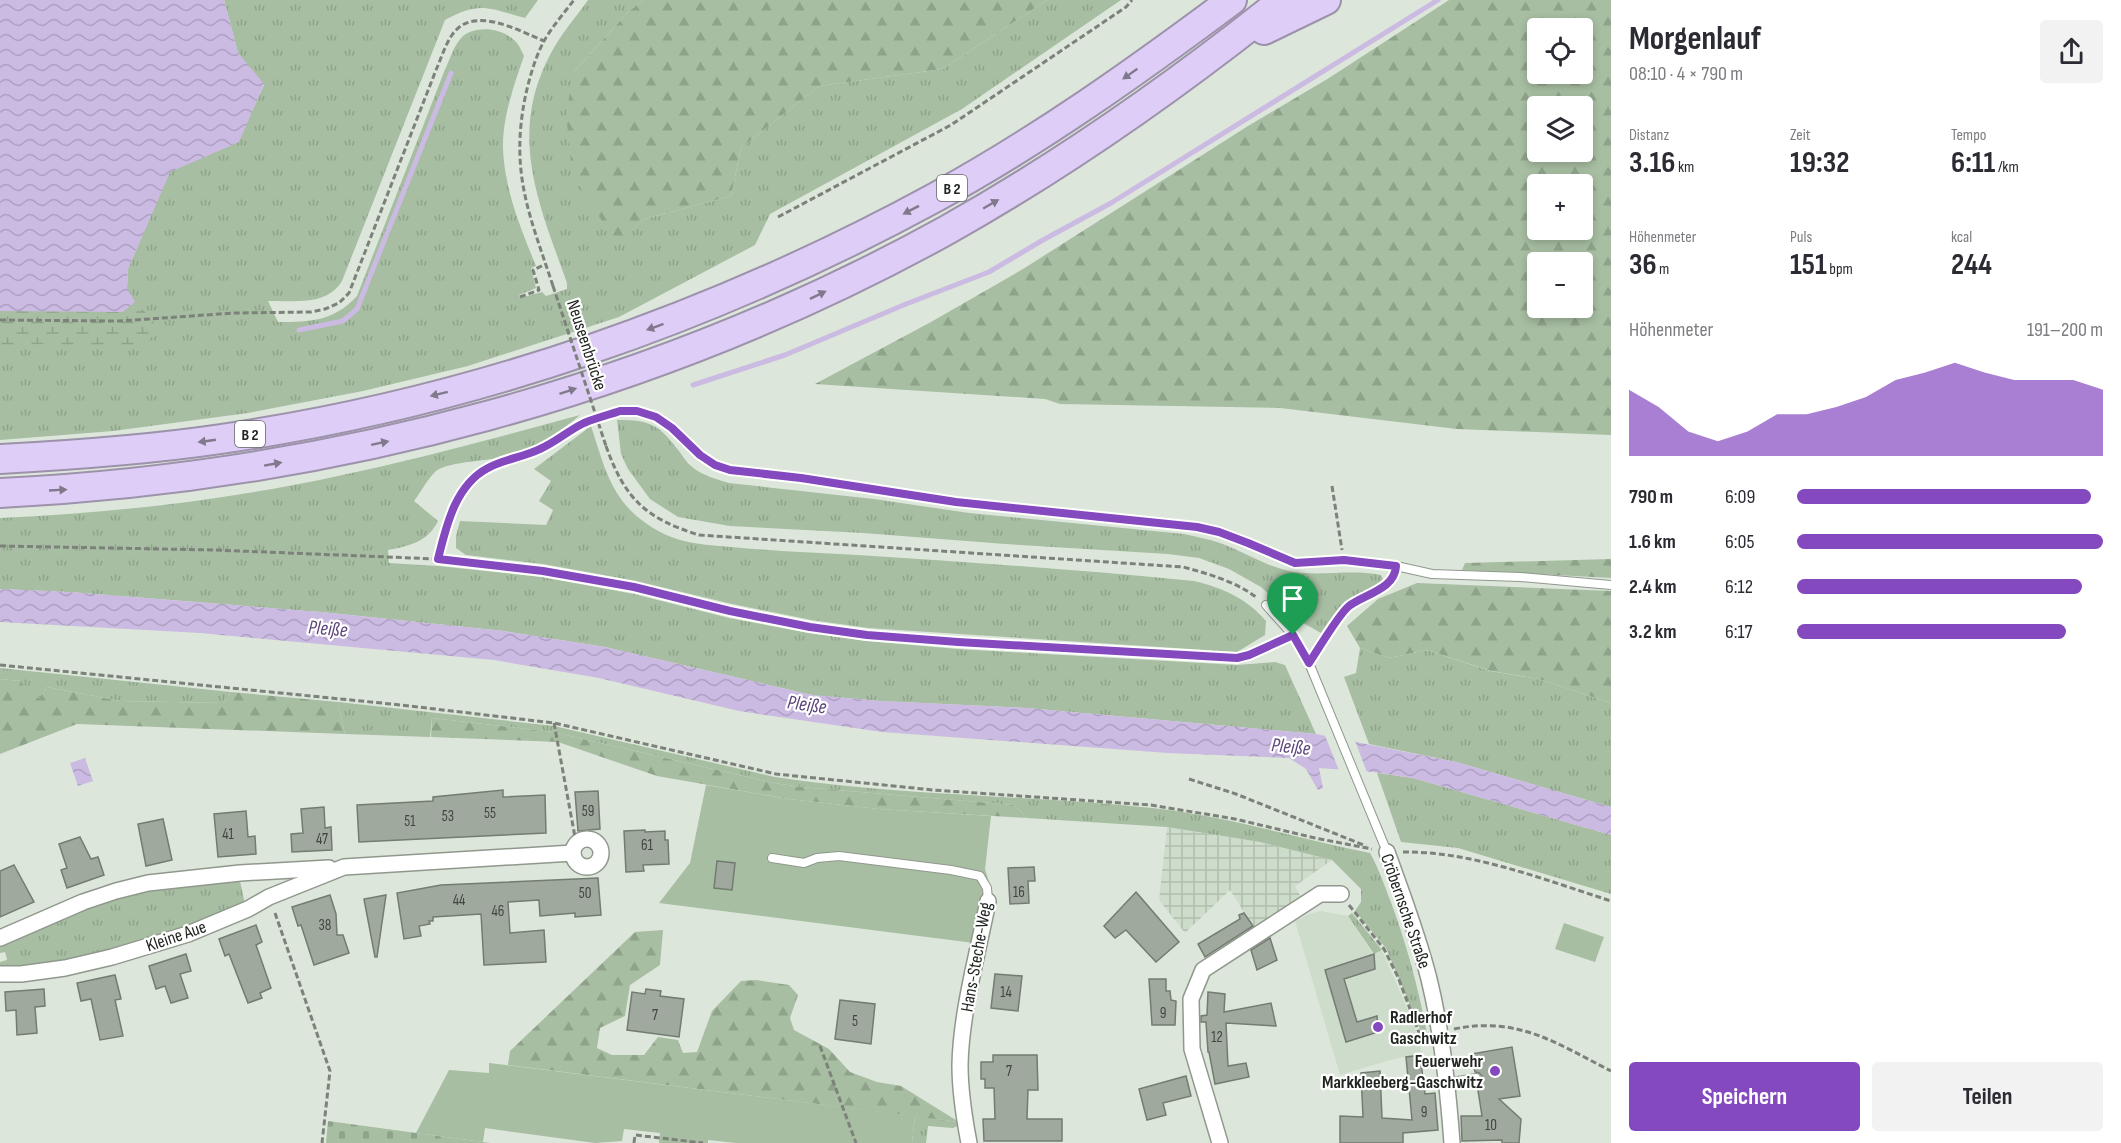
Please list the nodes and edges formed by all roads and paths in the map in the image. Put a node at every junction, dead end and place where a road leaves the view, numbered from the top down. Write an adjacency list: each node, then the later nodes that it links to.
1 (574, 0): 8 (path, Neuseenbrücke)
2 (1132, 0): 10 (path)
3 (1214, 0): 7 (highway)
4 (1232, 0): 7 (highway)
5 (1283, 0): 9 (highway)
6 (1326, 0): 9 (highway)
7 (1178, 40): 14 (highway, B 2, one-way to 14)
8 (544, 41): 11 (path, Neuseenbrücke); 13 (path)
9 (1214, 55): 16 (highway, B 2, one-way to 9)
10 (778, 217)
11 (546, 264): 12 (path); 23 (path, Neuseenbrücke, bridge)
12 (520, 297)
13 (0, 320)
14 (0, 459)
15 (1332, 486): 19 (path)
16 (0, 493)
17 (0, 546): 18 (path)
18 (438, 559): 20 (path); 24 (path)
19 (1344, 560): 20 (lane); 21 (lane)
20 (1295, 563)
21 (1396, 566): 22 (lane); 25 (lane)
22 (1611, 585)
23 (1266, 605): 24 (lane, Cröbernsche Straße)
24 (1293, 635): 25 (lane, Cröbernsche Straße)
25 (1309, 663): 30 (lane, Cröbernsche Straße)
26 (0, 665): 27 (path)
27 (554, 723): 29 (path); 30 (path)
28 (1189, 779): 30 (path)
29 (574, 849): 32 (street, Kleine Aue)
30 (1380, 851): 35 (path); 39 (street, Cröbernsche Straße)
31 (772, 858): 36 (lane, Hans-Steche-Weg)
32 (344, 867): 34 (street, Kleine Aue); 37 (street, Kleine Aue)
33 (1341, 894): 41 (path); 50 (street)
34 (269, 897): 38 (street, Kleine Aue); 45 (path)
35 (1611, 900)
36 (988, 901): 49 (street, Hans-Steche-Weg)
37 (0, 938)
38 (0, 974)
39 (1440, 1032): 42 (path); 44 (street, Cröbernsche Straße)
40 (820, 1046): 48 (path)
41 (1424, 1048)
42 (1611, 1071)
43 (1476, 1078): 44 (lane)
44 (1446, 1083): 51 (street, Cröbernsche Straße)
45 (322, 1143)
46 (634, 1143): 47 (path)
47 (703, 1143)
48 (856, 1143)
49 (969, 1143)
50 (1220, 1143)
51 (1452, 1143)

